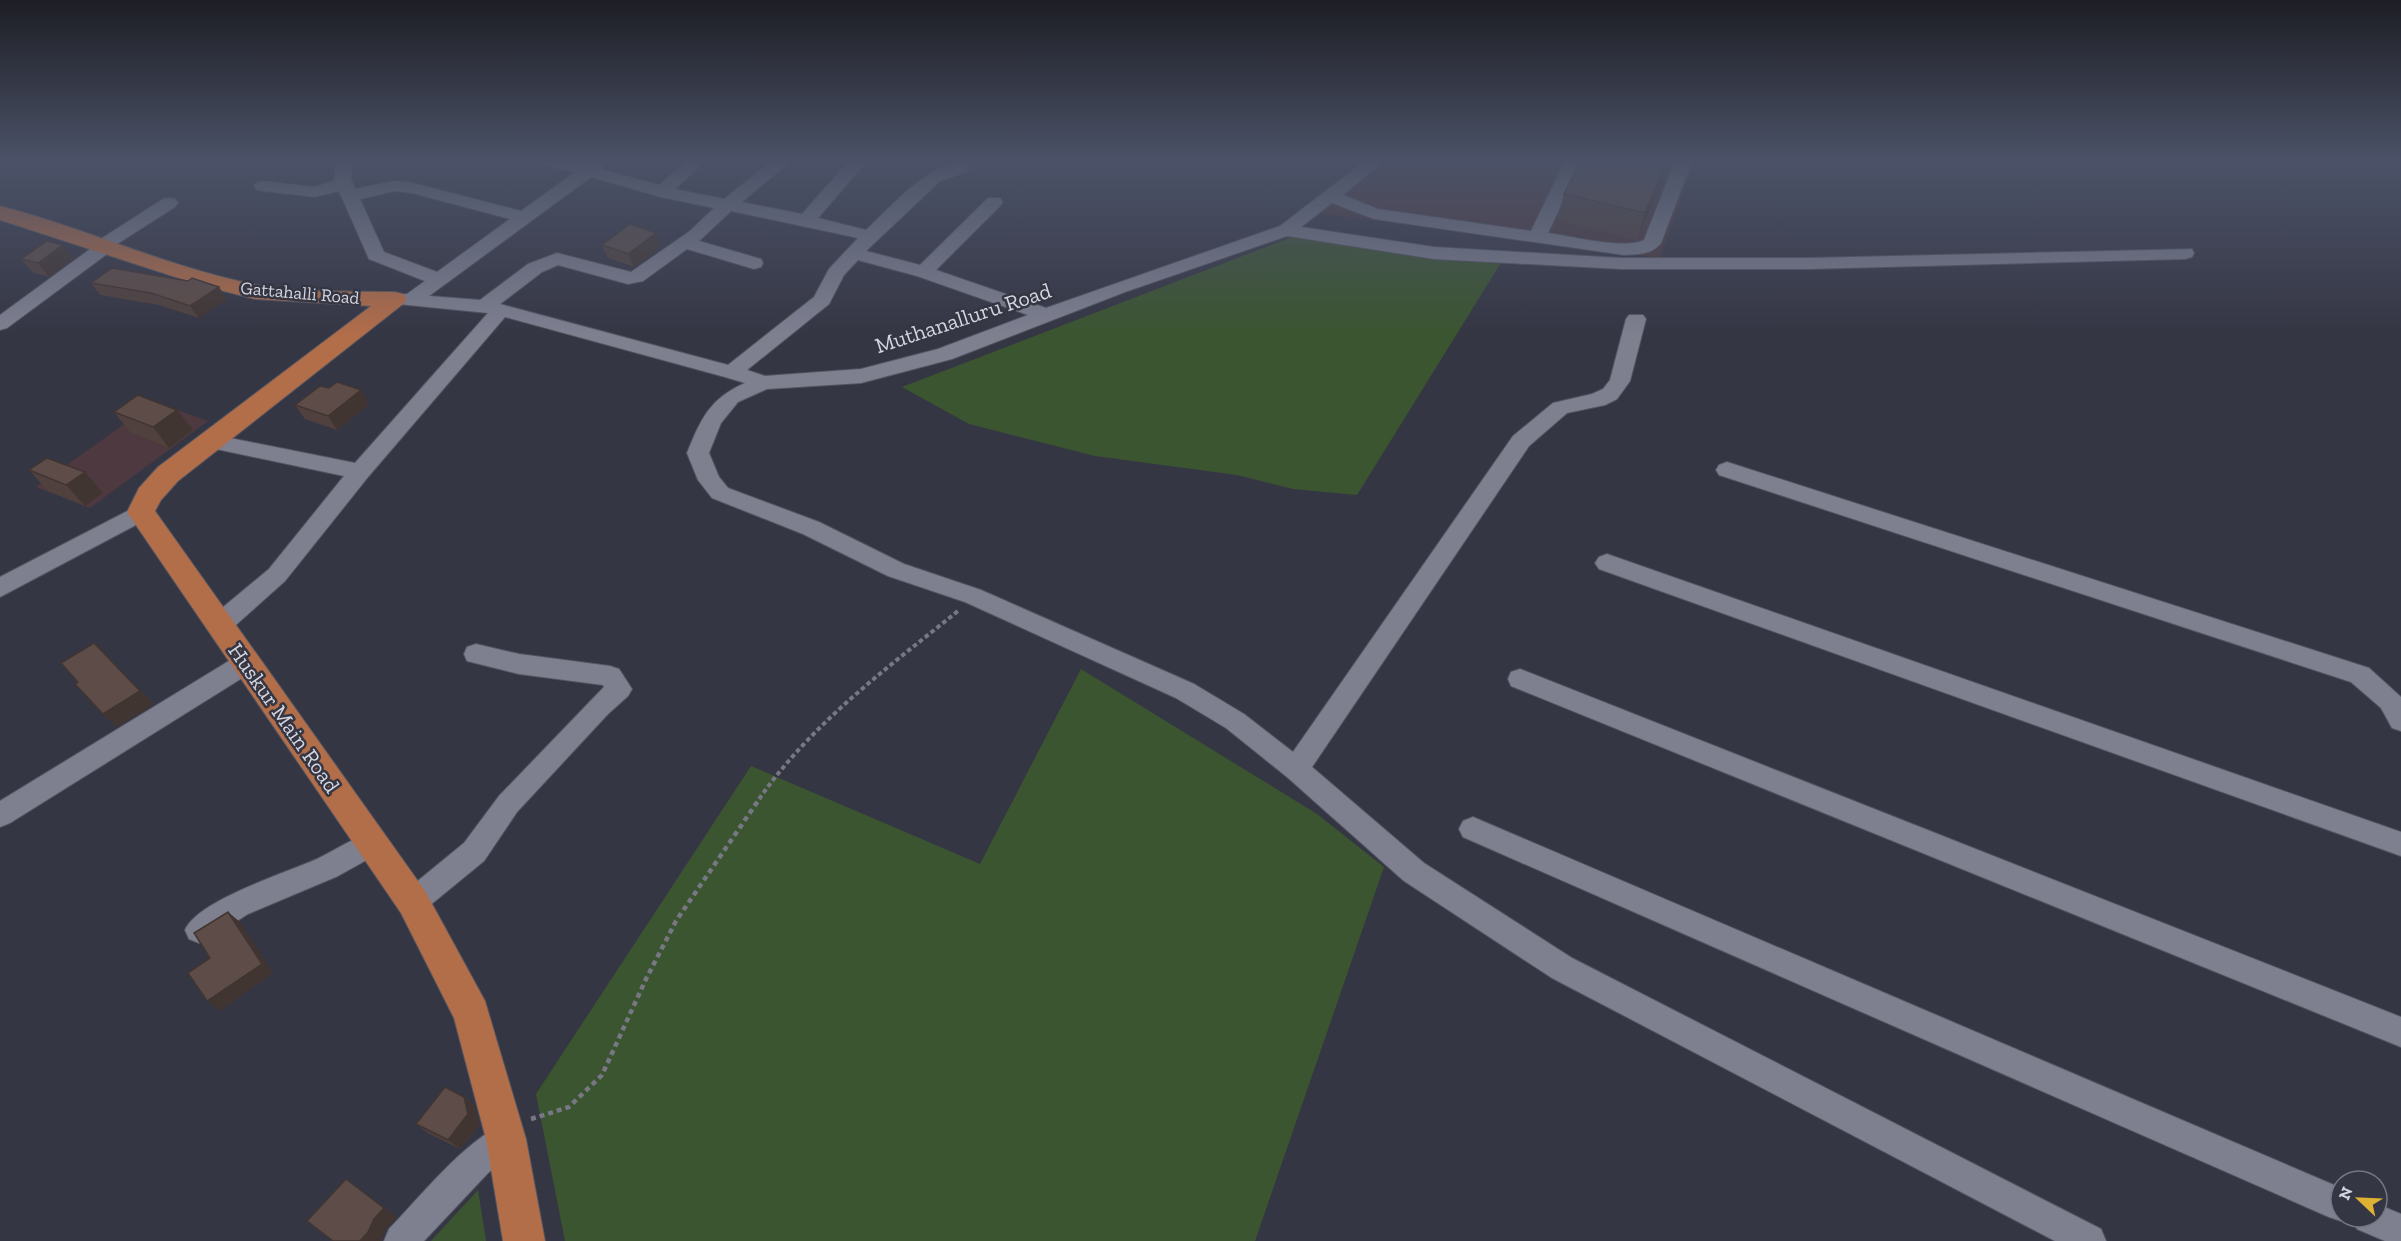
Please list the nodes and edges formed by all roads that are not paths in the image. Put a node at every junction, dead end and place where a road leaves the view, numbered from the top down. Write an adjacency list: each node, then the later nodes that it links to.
1 (18, 219): 18 (main road, Gattahalli Road)
2 (145, 219): 18 (street)
3 (359, 219): 23 (street)
4 (524, 219): 23 (street)
5 (711, 219): 17 (street)
6 (800, 219): 13 (street)
7 (889, 219): 15 (street)
8 (977, 219): 22 (street)
9 (1301, 219): 14 (street, Muthanalluru Road)
10 (1409, 219): 16 (street)
11 (1546, 219): 16 (street)
12 (1661, 219): 16 (street)
13 (806, 220): 15 (street)
14 (1286, 230): 19 (street); 26 (street, Muthanalluru Road)
15 (870, 236): 20 (street)
16 (1537, 237)
17 (684, 243): 21 (street); 25 (street)
18 (104, 247): 24 (main road, Gattahalli Road); 28 (street)
19 (2185, 253)
20 (855, 254): 22 (street); 29 (street)
21 (754, 263)
22 (924, 272): 26 (street)
23 (441, 280): 24 (street)
24 (403, 300): 25 (street, Muthanalluru Road); 31 (main road)
25 (492, 309): 29 (street, Muthanalluru Road); 33 (street)
26 (1049, 316): 30 (street, Muthanalluru Road)
27 (1636, 320): 42 (street)
28 (0, 324)
29 (732, 372): 30 (street, Muthanalluru Road)
30 (764, 383): 42 (street)
31 (210, 441): 33 (street); 34 (main road)
32 (1726, 470): 41 (street)
33 (360, 472): 37 (street)
34 (141, 512): 36 (street); 37 (main road, Huskur Main Road)
35 (1607, 563): 46 (street)
36 (0, 588)
37 (219, 625): 39 (main road, Huskur Main Road)
38 (476, 654): 47 (street)
39 (246, 663): 43 (street); 45 (main road, Huskur Main Road)
40 (1520, 679): 49 (street)
41 (2401, 721)
42 (1296, 769): 54 (street)
43 (0, 815)
44 (1473, 829): 51 (street)
45 (371, 844): 47 (main road, Huskur Main Road); 48 (street)
46 (2401, 844)
47 (413, 902): 50 (main road, Huskur Main Road)
48 (200, 930)
49 (2401, 1032)
50 (506, 1139): 52 (street); 53 (main road, Huskur Main Road)
51 (2329, 1200)
52 (401, 1241)
53 (524, 1241)
54 (2089, 1241)

